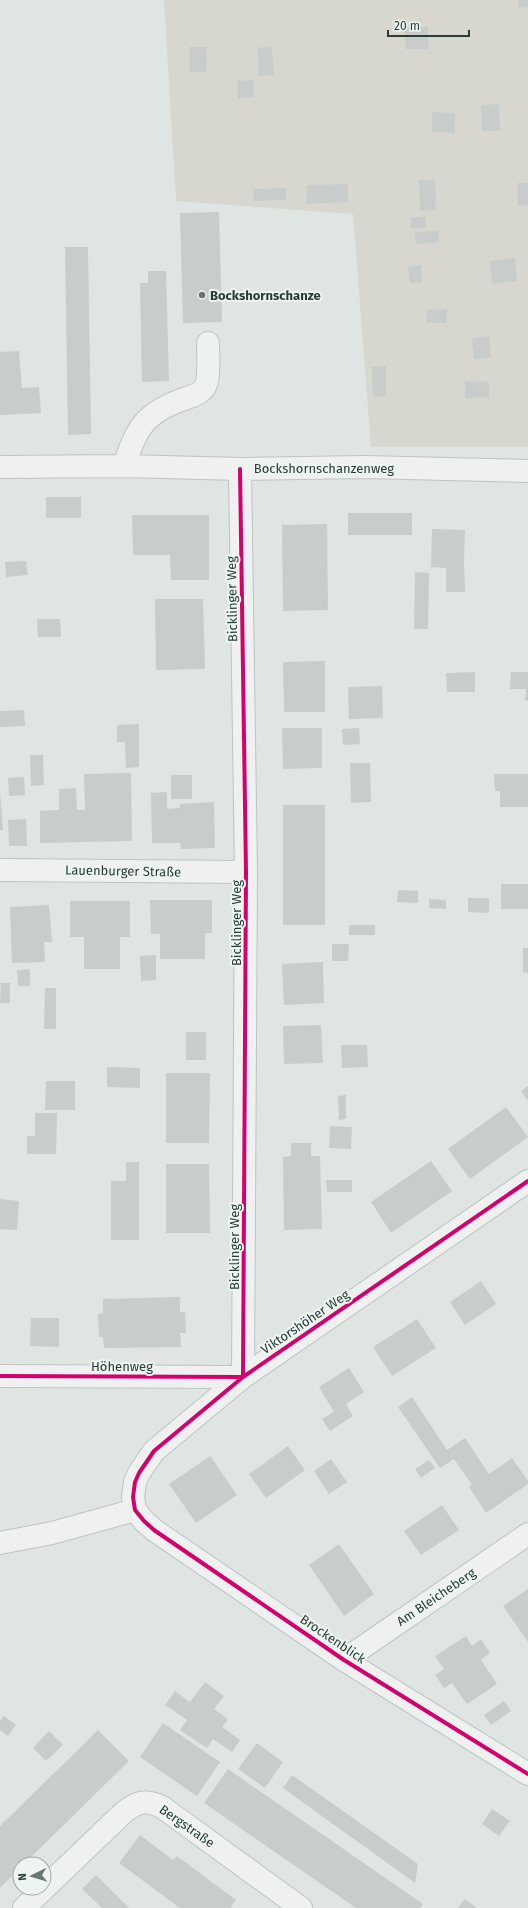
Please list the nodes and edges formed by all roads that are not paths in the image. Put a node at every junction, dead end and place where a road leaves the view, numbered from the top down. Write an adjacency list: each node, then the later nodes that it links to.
1 (208, 343): 2 (street)
2 (124, 466): 3 (street, Bockshornschanzenweg); 4 (street, Bockshornschanzenweg)
3 (0, 467)
4 (240, 469): 5 (street, Bockshornschanzenweg); 7 (street, Bicklinger Weg)
5 (528, 472)
6 (0, 870): 7 (street, Lauenburger Straße)
7 (246, 872): 10 (street, Bicklinger Weg)
8 (528, 1182): 10 (street, Viktorshöher Weg)
9 (0, 1376): 10 (street, Höhenweg)
10 (243, 1377): 11 (street, Viktorshöher Weg)
11 (136, 1510): 13 (street); 14 (street, Brockenblick)
12 (528, 1534): 14 (street, Am Bleicheberg)
13 (0, 1543)
14 (344, 1660): 15 (street, Brockenblick)
15 (528, 1774)
16 (24, 1908): 17 (street, Bergstraße)
17 (301, 1908)

